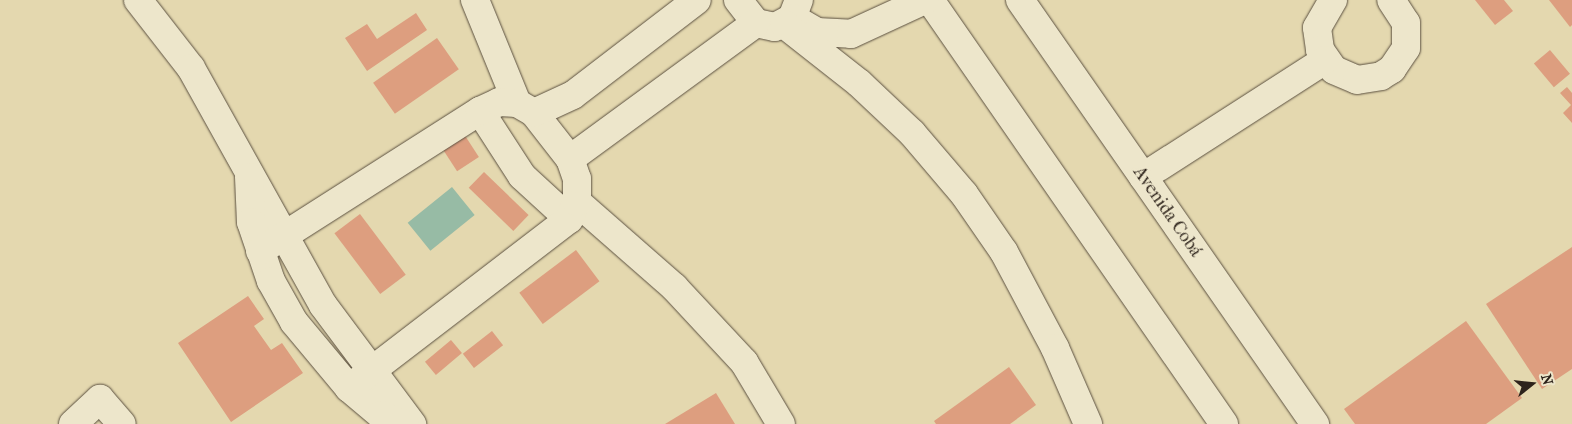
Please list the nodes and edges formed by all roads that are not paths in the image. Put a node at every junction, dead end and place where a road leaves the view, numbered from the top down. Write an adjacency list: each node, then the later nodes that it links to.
1 (138, 0): 17 (street)
2 (475, 0): 14 (street)
3 (697, 0): 14 (street)
4 (738, 0): 12 (street)
5 (925, 0): 10 (street)
6 (930, 0): 30 (street)
7 (1020, 0): 18 (street, Avenida Cobá)
8 (1333, 0): 13 (street)
9 (1391, 0): 13 (street)
10 (882, 10): 11 (street)
11 (792, 14): 12 (street); 29 (street)
12 (756, 23): 16 (street)
13 (1325, 60): 18 (street)
14 (526, 108): 15 (street); 16 (street)
15 (480, 111): 19 (street); 20 (street)
16 (570, 159): 19 (street)
17 (248, 173): 20 (street); 21 (street)
18 (1143, 177): 31 (street, Avenida Cobá)
19 (573, 211): 22 (street); 28 (street)
20 (285, 238): 21 (street); 22 (street)
21 (260, 251): 23 (street)
22 (372, 368): 23 (street); 27 (street)
23 (349, 388): 26 (street)
24 (73, 424): 25 (street)
25 (122, 424)
26 (404, 424)
27 (412, 424)
28 (781, 424)
29 (1088, 424)
30 (1224, 424)
31 (1315, 424)

